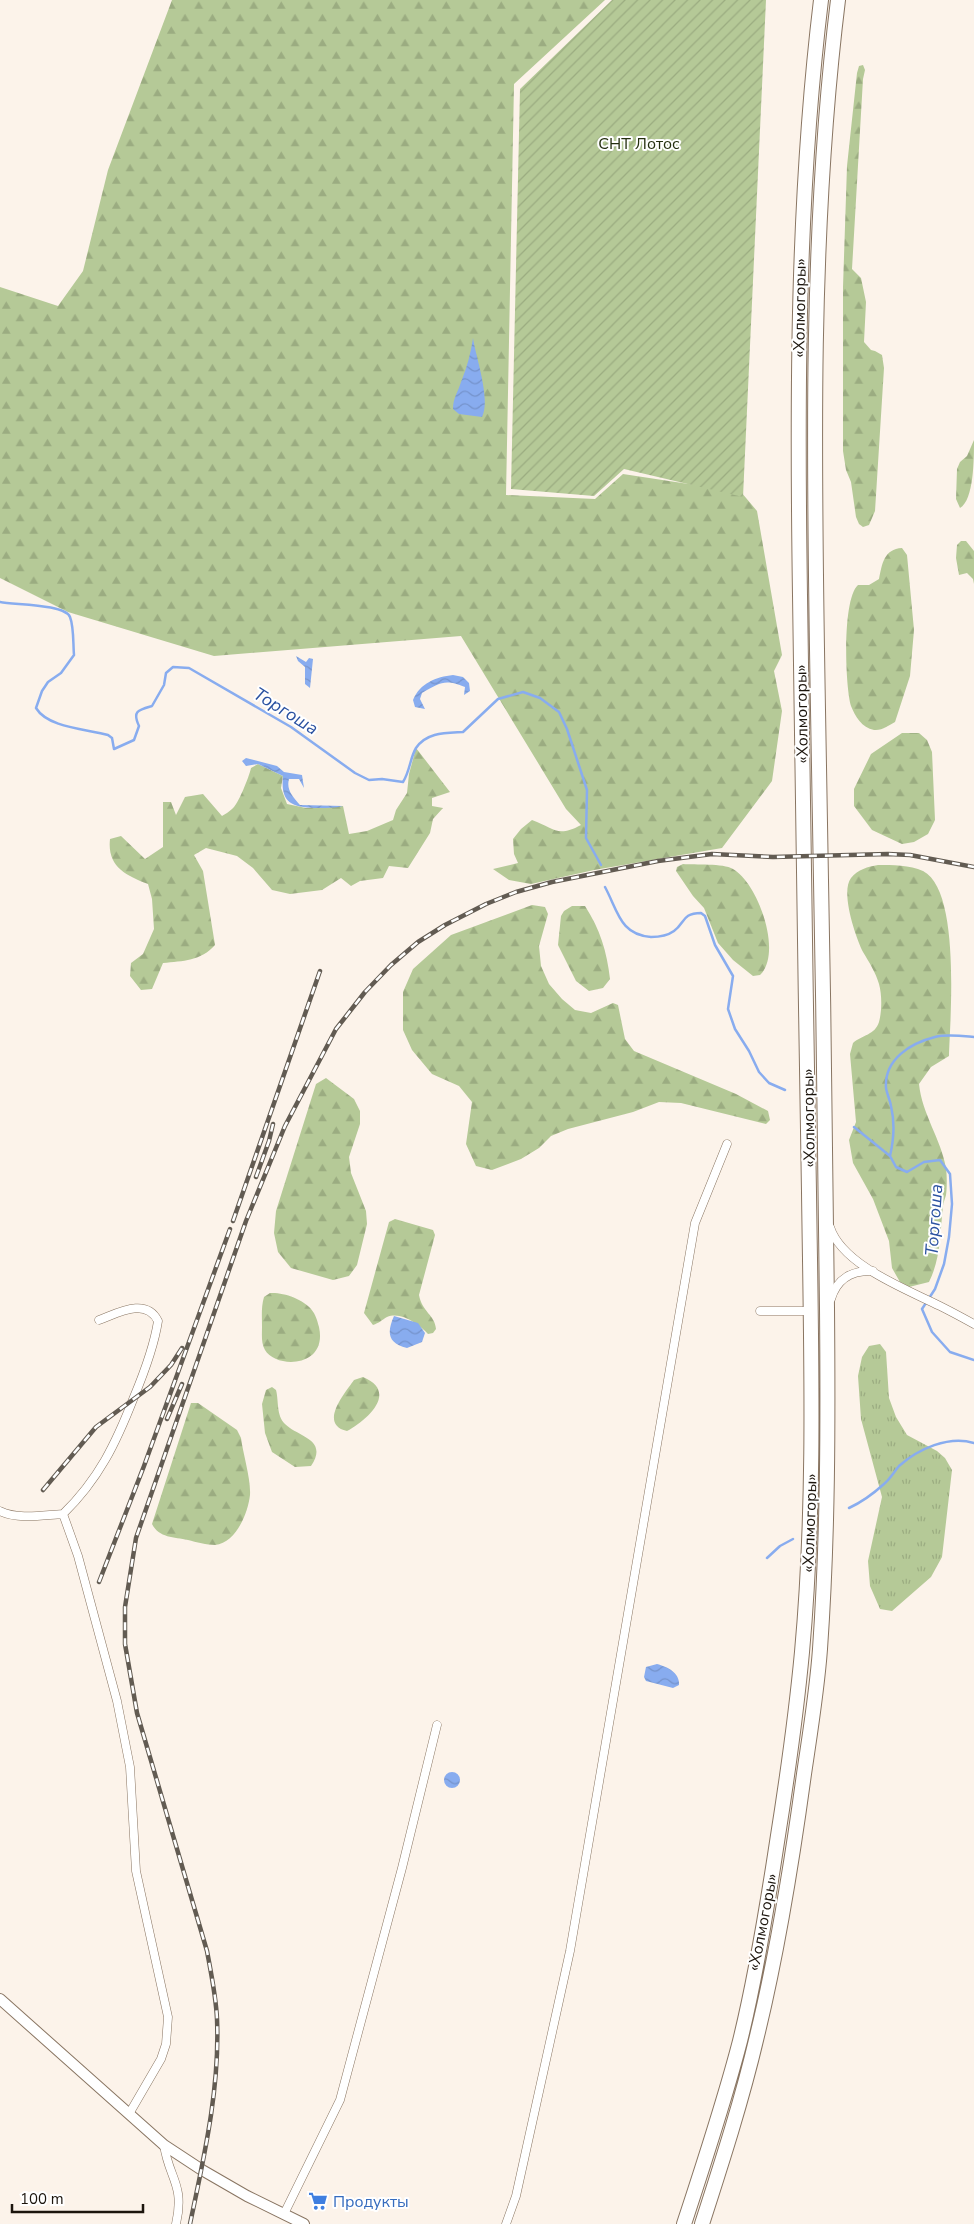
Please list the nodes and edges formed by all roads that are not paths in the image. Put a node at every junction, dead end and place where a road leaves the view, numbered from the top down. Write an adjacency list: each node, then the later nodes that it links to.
1 (821, 0): 8 (highway, «Холмогоры»)
2 (838, 0): 4 (highway, «Холмогоры»)
3 (727, 1144): 20 (street)
4 (826, 1216): 5 (street); 6 (highway, «Холмогоры»)
5 (873, 1272): 6 (street); 10 (street)
6 (828, 1308): 22 (highway, «Холмогоры»)
7 (760, 1311): 8 (street)
8 (810, 1311): 21 (highway, «Холмогоры»)
9 (99, 1320): 12 (street)
10 (974, 1324)
11 (0, 1511): 12 (street)
12 (63, 1514): 15 (street)
13 (437, 1725): 17 (street)
14 (0, 1999): 15 (street)
15 (129, 2114): 16 (street)
16 (164, 2145): 17 (street); 18 (street)
17 (284, 2214): 19 (street)
18 (176, 2224)
19 (304, 2224)
20 (506, 2224)
21 (684, 2224)
22 (702, 2224)

